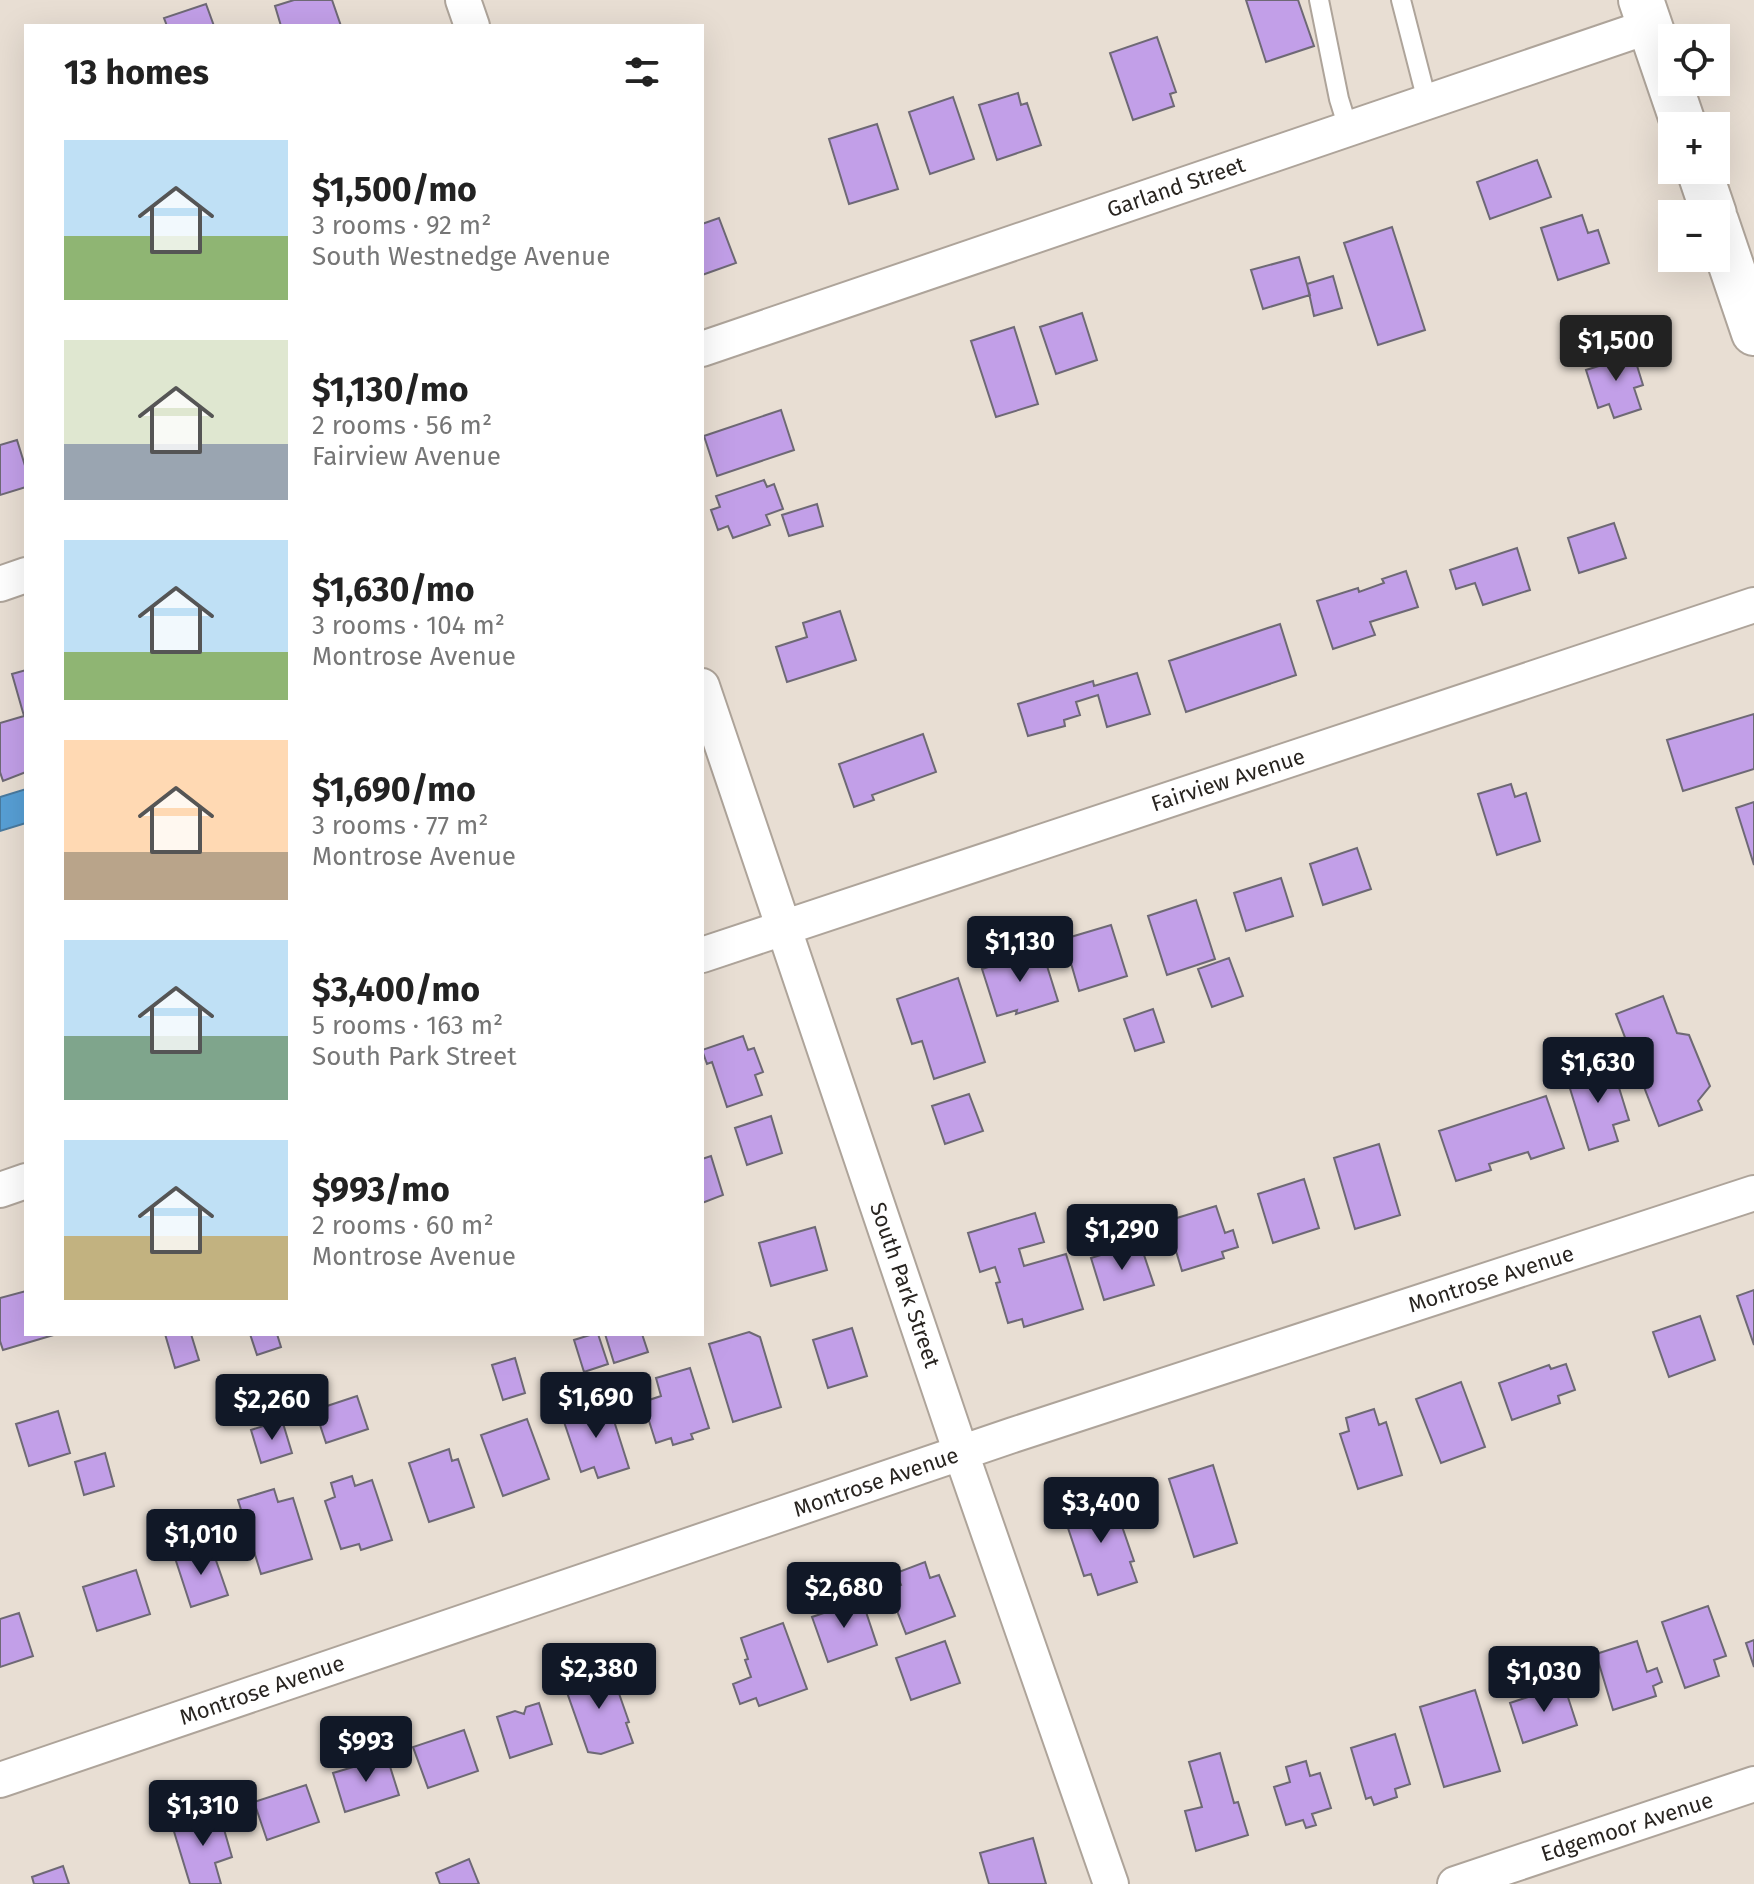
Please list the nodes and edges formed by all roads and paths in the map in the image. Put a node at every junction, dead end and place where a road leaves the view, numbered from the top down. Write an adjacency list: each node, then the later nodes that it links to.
1 (463, 0): 5 (street)
2 (1319, 0): 8 (lane)
3 (1401, 0): 6 (lane)
4 (1646, 13): 6 (street, Garland Street); 7 (main road)
5 (471, 24)
6 (1427, 101): 8 (street, Garland Street)
7 (1679, 112)
8 (1348, 128): 11 (street, Garland Street)
9 (1730, 262): 10 (main road)
10 (1754, 333)
11 (704, 348)
12 (24, 576): 13 (street)
13 (0, 584)
14 (1754, 605): 16 (street, Fairview Avenue)
15 (704, 692): 16 (street, South Park Street)
16 (784, 928): 17 (street, Fairview Avenue); 21 (street, South Park Street)
17 (704, 954)
18 (24, 1182): 19 (street)
19 (0, 1190)
20 (1754, 1193): 21 (street, Montrose Avenue)
21 (961, 1453): 22 (street, Montrose Avenue); 24 (street, South Park Street)
22 (0, 1780)
23 (1754, 1784): 25 (street, Edgemoor Avenue)
24 (1111, 1884)
25 (1455, 1884)

